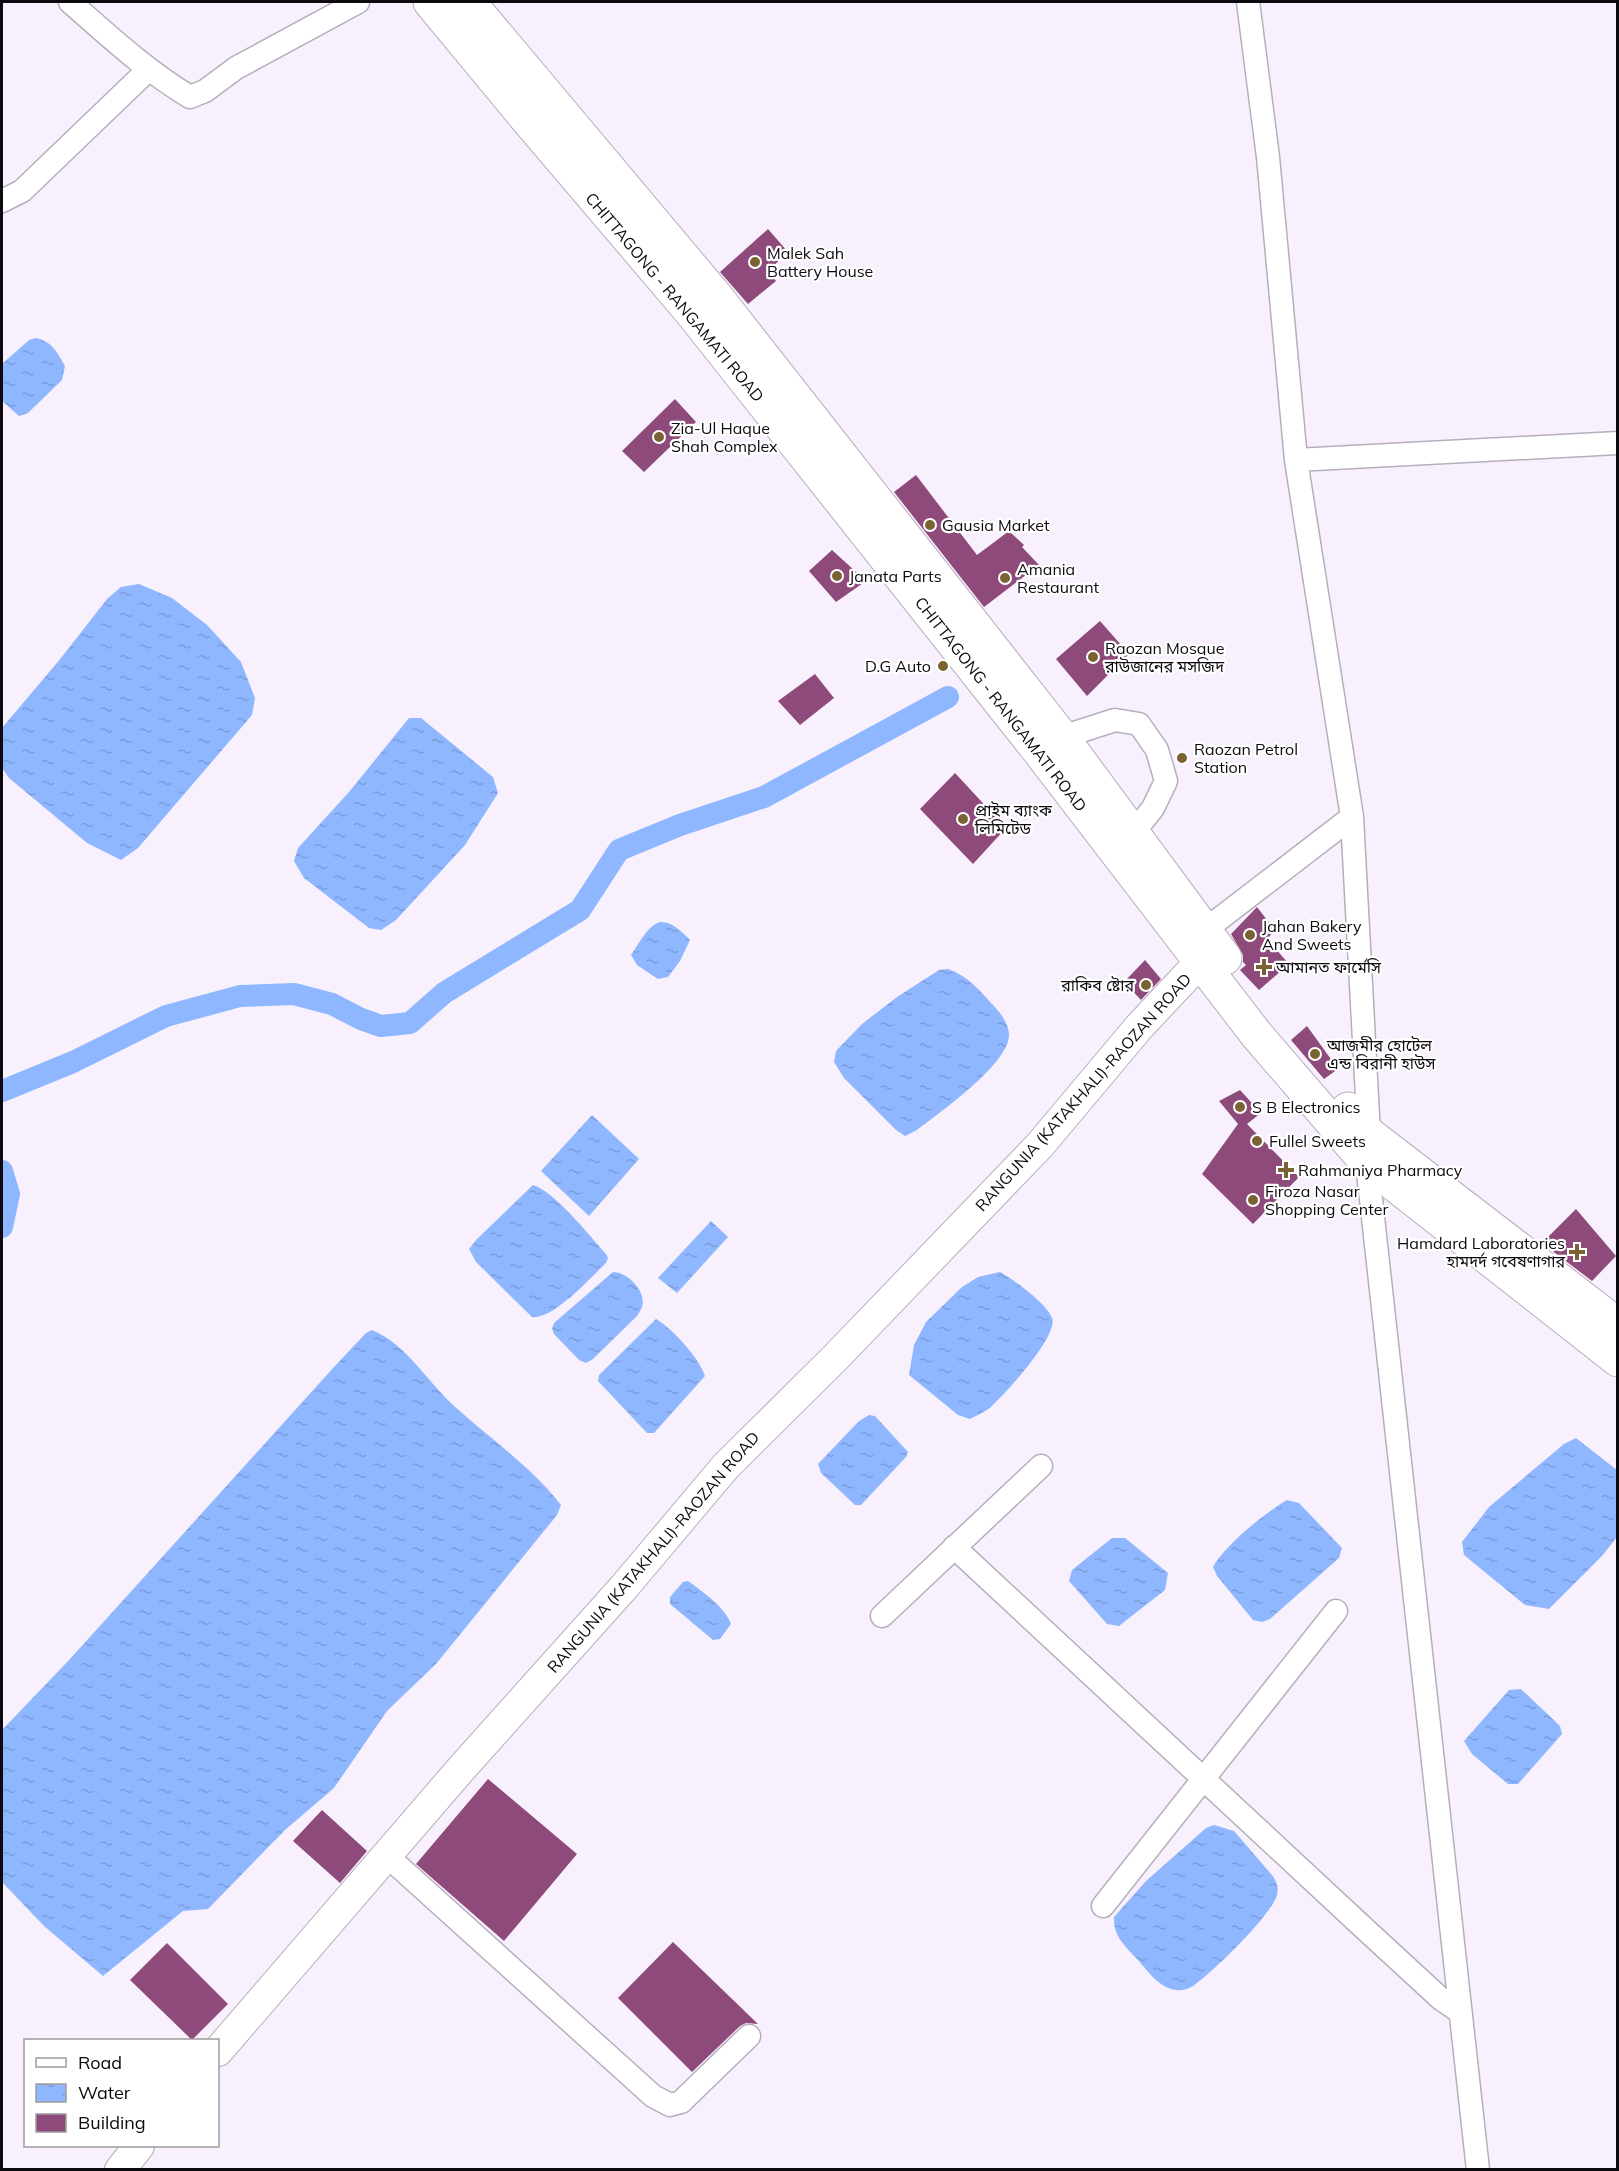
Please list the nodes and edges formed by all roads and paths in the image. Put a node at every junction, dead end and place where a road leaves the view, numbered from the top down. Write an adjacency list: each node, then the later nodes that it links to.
1 (70, 2): 6 (street)
2 (358, 2): 6 (street)
3 (430, 2): 13 (highway, CHITTAGONG - RANGAMATI ROAD)
4 (469, 2): 10 (highway, CHITTAGONG - RANGAMATI ROAD)
5 (1248, 2): 9 (street)
6 (148, 70): 7 (street)
7 (2, 201)
8 (1617, 443): 9 (street)
9 (1296, 460): 11 (street)
10 (1062, 737): 12 (highway, CHITTAGONG - RANGAMATI ROAD); 12 (street)
11 (1352, 817): 13 (street); 14 (street)
12 (1134, 832): 13 (highway, CHITTAGONG - RANGAMATI ROAD)
13 (1203, 945): 14 (highway, CHITTAGONG - RANGAMATI ROAD); 22 (main road, RANGUNIA (KATAKHALI)-RAOZAN ROAD)
14 (1368, 1148): 15 (highway, CHITTAGONG - RANGAMATI ROAD); 16 (highway, CHITTAGONG - RANGAMATI ROAD); 24 (street)
15 (1617, 1325)
16 (1617, 1360)
17 (1041, 1466): 18 (street)
18 (954, 1547): 20 (street); 21 (street)
19 (1336, 1611): 21 (street)
20 (882, 1616)
21 (1204, 1779): 23 (street); 24 (street)
22 (386, 1855): 25 (street); 26 (main road, RANGUNIA (KATAKHALI)-RAOZAN ROAD)
23 (1103, 1906)
24 (1460, 2012): 29 (street)
25 (749, 2036)
26 (219, 2050)
27 (137, 2147): 28 (main road)
28 (120, 2169)
29 (1478, 2169)

